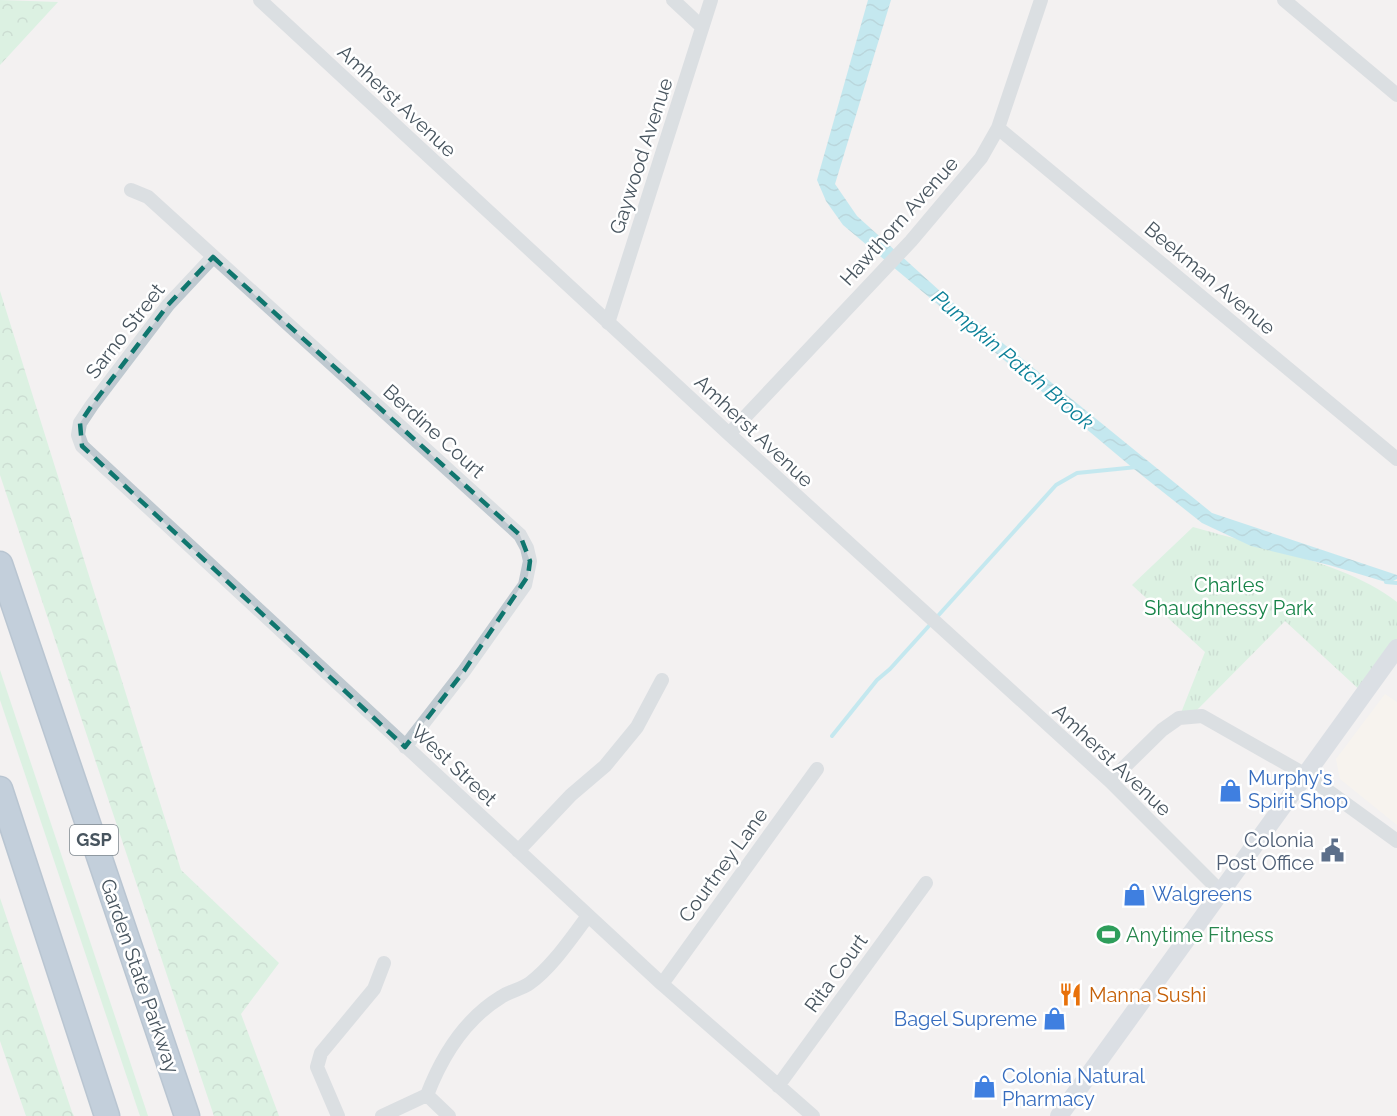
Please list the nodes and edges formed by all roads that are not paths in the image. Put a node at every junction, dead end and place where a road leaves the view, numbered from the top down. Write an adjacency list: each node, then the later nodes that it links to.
1 (260, 0): 11 (street, Amherst Avenue)
2 (673, 0): 6 (street)
3 (711, 0): 6 (street, Gaywood Avenue)
4 (1041, 0): 8 (street, Hawthorn Avenue)
5 (1284, 0): 7 (street)
6 (702, 27): 11 (street, Gaywood Avenue)
7 (1397, 95)
8 (998, 128): 12 (street, Hawthorn Avenue); 14 (street, Beekman Avenue)
9 (131, 190): 10 (street, Berdine Court)
10 (213, 257): 13 (street, Sarno Street); 18 (street, Berdine Court)
11 (608, 323): 12 (street, Amherst Avenue)
12 (729, 434): 21 (street, Amherst Avenue)
13 (78, 435): 18 (street, West Street)
14 (1397, 459)
15 (0, 564): 33 (highway, Garden State Parkway / GSP)
16 (1397, 648): 20 (main road)
17 (662, 680): 24 (street)
18 (405, 747): 24 (street, West Street)
19 (817, 769): 29 (street, Courtney Lane)
20 (1306, 775): 21 (street); 23 (street); 26 (main road)
21 (1110, 781): 26 (street, Amherst Avenue)
22 (0, 789): 32 (highway)
23 (1397, 841)
24 (518, 851): 27 (street, West Street)
25 (926, 883): 30 (street, Rita Court)
26 (1221, 892): 38 (main road)
27 (588, 916): 29 (street, West Street); 31 (street)
28 (384, 963): 34 (street)
29 (662, 984): 30 (street, West Street)
30 (778, 1086): 37 (street, West Street)
31 (427, 1095): 35 (street); 36 (street)
32 (107, 1116)
33 (187, 1116)
34 (338, 1116)
35 (382, 1116)
36 (449, 1116)
37 (813, 1116)
38 (1059, 1116)

